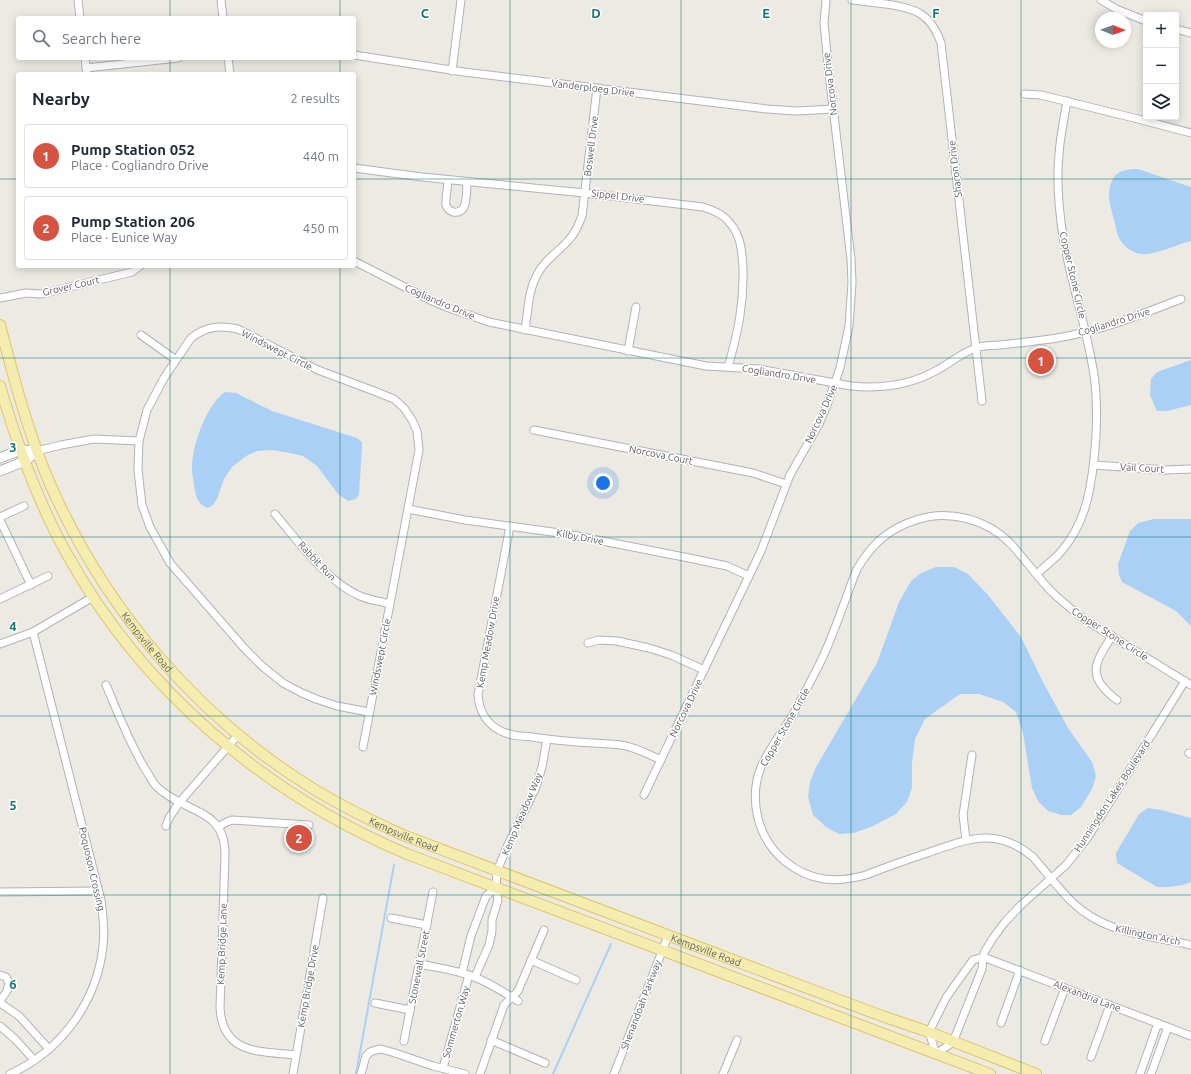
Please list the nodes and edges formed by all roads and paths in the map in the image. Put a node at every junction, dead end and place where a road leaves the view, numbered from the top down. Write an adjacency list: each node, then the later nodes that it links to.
1 (78, 0): 7 (street)
2 (220, 0): 8 (street)
3 (461, 0): 17 (street)
4 (826, 0): 22 (street, Norcova Drive)
5 (852, 0): 37 (street, Sharon Drive)
6 (1101, 0): 9 (street)
7 (80, 16)
8 (223, 16)
9 (1143, 20)
10 (1179, 30): 11 (street)
11 (1191, 33)
12 (356, 55): 17 (street, Vanderploeg Drive)
13 (85, 60): 16 (street)
14 (164, 60): 16 (street)
15 (228, 60): 18 (street)
16 (87, 71)
17 (452, 71): 19 (street, Vanderploeg Drive)
18 (230, 72)
19 (598, 88): 22 (street, Vanderploeg Drive); 27 (street, Boswell Drive)
20 (1025, 94): 21 (street)
21 (1067, 102): 23 (street); 35 (street, Copper Stone Circle)
22 (833, 109): 41 (street, Norcova Drive)
23 (1191, 133)
24 (356, 168): 25 (street, Sippel Drive)
25 (448, 180): 26 (street, Sippel Drive); 26 (street)
26 (466, 182): 27 (street, Sippel Drive)
27 (585, 192): 34 (street, Boswell Drive); 40 (street, Sippel Drive)
28 (356, 262): 34 (street, Cogliandro Drive)
29 (137, 268): 30 (street, Grover Court)
30 (0, 298)
31 (1181, 299): 35 (street, Cogliandro Drive)
32 (636, 307): 38 (street)
33 (0, 325): 47 (main road, Kempsville Road)
34 (525, 330): 38 (street, Cogliandro Drive)
35 (1085, 332): 37 (street, Cogliandro Drive); 50 (street, Copper Stone Circle)
36 (141, 335): 39 (street)
37 (976, 348): 41 (street, Cogliandro Drive); 43 (street, Sharon Drive)
38 (628, 351): 40 (street, Cogliandro Drive)
39 (176, 360): 45 (street, Windswept Circle); 55 (street, Windswept Circle)
40 (728, 367): 41 (street, Cogliandro Drive)
41 (835, 383): 53 (street, Norcova Drive)
42 (0, 386): 46 (main road, Kempsville Road)
43 (982, 401)
44 (534, 430): 53 (street, Norcova Court)
45 (139, 441): 47 (street); 75 (street, Windswept Circle)
46 (20, 450): 47 (street); 48 (street); 49 (main road, Kempsville Road)
47 (38, 451): 49 (street); 76 (main road, Kempsville Road)
48 (0, 458)
49 (24, 461): 52 (street); 64 (main road, Kempsville Road)
50 (1094, 465): 51 (street, Vail Court); 60 (street, Copper Stone Circle)
51 (1191, 469)
52 (0, 471)
53 (786, 484): 62 (street, Norcova Drive)
54 (24, 506): 57 (street)
55 (408, 509): 59 (street, Kilby Drive); 66 (street, Windswept Circle)
56 (275, 514): 66 (street, Rabbit Run)
57 (0, 517)
58 (0, 520): 63 (street)
59 (510, 526): 62 (street, Kilby Drive); 77 (street, Kemp Meadow Drive)
60 (1037, 574): 68 (street, Copper Stone Circle); 87 (street, Copper Stone Circle)
61 (48, 576): 63 (street)
62 (749, 576): 71 (street, Norcova Drive)
63 (31, 585): 65 (street)
64 (93, 597): 67 (street); 78 (main road, Kempsville Road)
65 (0, 599)
66 (390, 604): 75 (street, Windswept Circle)
67 (33, 632): 70 (street); 91 (street, Poquoson Crossing)
68 (1112, 636): 72 (street, Copper Stone Circle); 74 (street)
69 (588, 643): 71 (street)
70 (0, 644)
71 (704, 670): 81 (street, Norcova Drive)
72 (1188, 683): 89 (street, Hunningdon Lakes Boulevard)
73 (106, 685): 83 (street, Kemp Bridge Lane)
74 (1117, 700)
75 (369, 712): 79 (street, Windswept Circle)
76 (238, 735): 78 (street); 88 (main road, Kempsville Road)
77 (547, 739): 81 (street, Kemp Meadow Drive); 88 (street, Kemp Meadow Way)
78 (227, 746): 83 (street); 90 (main road, Kempsville Road)
79 (363, 747)
80 (972, 756): 87 (street)
81 (661, 760): 82 (street, Norcova Drive)
82 (644, 795)
83 (179, 803): 85 (street); 86 (street, Kemp Bridge Lane)
84 (309, 825): 86 (street)
85 (166, 826)
86 (218, 827): 127 (street, Kemp Bridge Lane)
87 (966, 840): 89 (street, Copper Stone Circle)
88 (497, 872): 90 (street, Kemp Meadow Way); 98 (main road, Kempsville Road)
89 (1052, 878): 99 (street, Killington Arch); 101 (street, Hunningdon Lakes Boulevard)
90 (496, 888): 100 (main road, Kempsville Road); 106 (street, Sommerton Way); 106 (street, Sommerton Way)
91 (98, 891): 92 (street); 125 (street, Poquoson Crossing)
92 (0, 892)
93 (433, 892): 96 (street, Stonewall Street)
94 (323, 898): 127 (street, Kemp Bridge Drive)
95 (391, 918): 96 (street)
96 (427, 926): 103 (street, Stonewall Street)
97 (544, 930): 102 (street)
98 (668, 936): 100 (street, Shenandoah Parkway); 118 (main road, Kempsville Road)
99 (1191, 945)
100 (662, 951): 126 (main road, Kempsville Road); 137 (street, Shenandoah Parkway)
101 (983, 956): 104 (street, Alexandria Lane); 118 (street, Hunningdon Lakes Boulevard); 124 (street, Hunningdon Lakes Boulevard)
102 (531, 960): 107 (street); 109 (street)
103 (420, 964): 106 (street); 113 (street, Stonewall Street)
104 (1020, 970): 108 (street, Alexandria Lane); 114 (street)
105 (0, 975): 110 (street)
106 (469, 975): 109 (street); 131 (street, Sommerton Way)
107 (576, 980)
108 (1065, 988): 112 (street, Alexandria Lane); 123 (street)
109 (514, 999): 120 (street)
110 (0, 1002): 125 (street)
111 (375, 1003): 113 (street)
112 (1110, 1005): 115 (street, Alexandria Lane); 128 (street)
113 (410, 1010): 122 (street, Stonewall Street)
114 (1001, 1023)
115 (1158, 1023): 117 (street, Alexandria Lane); 141 (street)
116 (0, 1026): 129 (street)
117 (1168, 1027): 119 (street, Alexandria Lane); 142 (street)
118 (930, 1032): 124 (main road, Kempsville Road); 126 (street)
119 (1191, 1036)
120 (491, 1040): 130 (street); 136 (street)
121 (737, 1040): 138 (street)
122 (404, 1041)
123 (1045, 1041)
124 (953, 1042): 126 (street); 140 (main road, Kempsville Road)
125 (49, 1049): 129 (street, Poquoson Crossing)
126 (936, 1054): 139 (main road, Kempsville Road)
127 (296, 1055): 133 (street, Kemp Bridge Drive)
128 (1091, 1057)
129 (34, 1060): 132 (street, Poquoson Crossing)
130 (545, 1062)
131 (443, 1068): 134 (street); 135 (street)
132 (10, 1074)
133 (293, 1074)
134 (361, 1074)
135 (465, 1074)
136 (480, 1074)
137 (614, 1074)
138 (723, 1074)
139 (990, 1074)
140 (1036, 1074)
141 (1140, 1074)
142 (1151, 1074)

